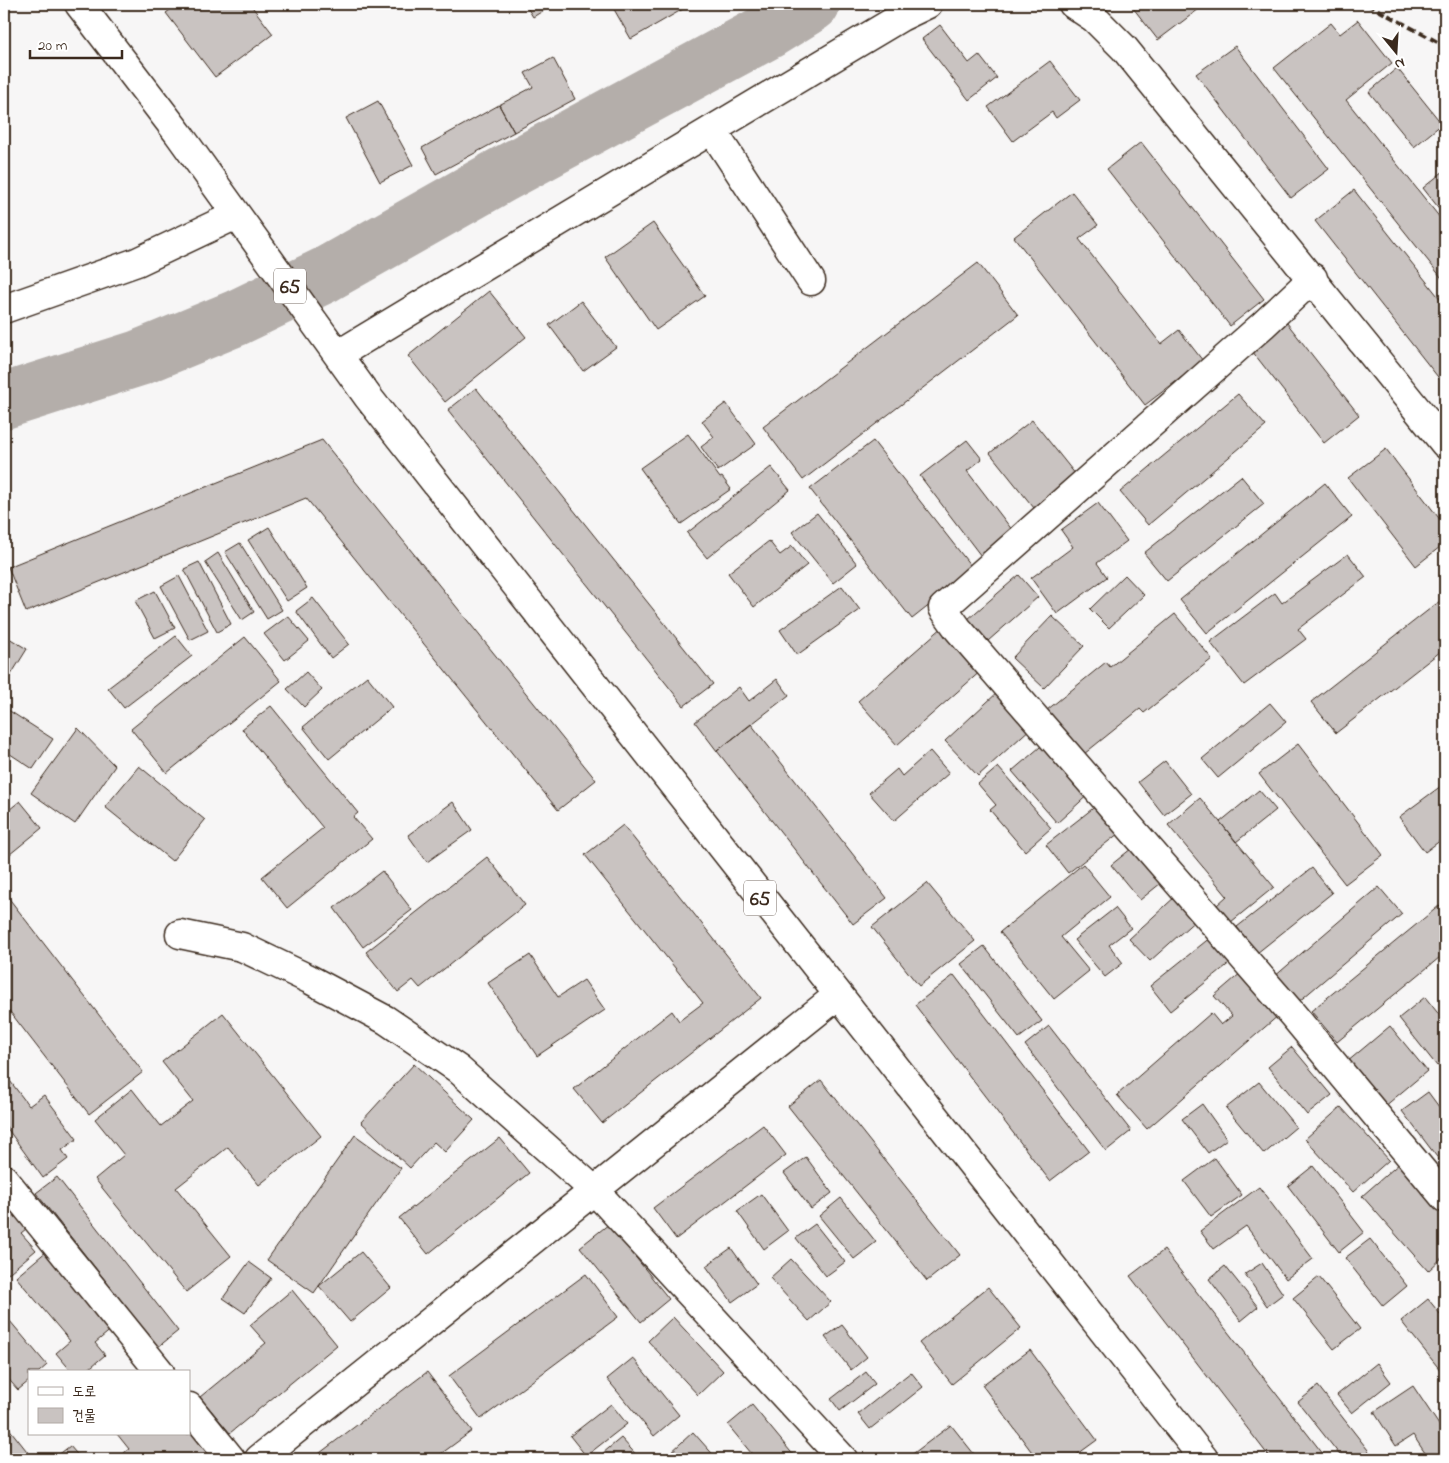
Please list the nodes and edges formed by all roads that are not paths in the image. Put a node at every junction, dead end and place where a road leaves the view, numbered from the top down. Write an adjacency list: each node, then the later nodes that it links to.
1 (79, 4): 5 (street, 65)
2 (928, 4): 4 (street)
3 (1073, 4): 6 (street)
4 (712, 130): 7 (street); 9 (street)
5 (236, 215): 8 (street); 9 (street, 65)
6 (1312, 278): 10 (street); 15 (street)
7 (811, 281)
8 (4, 309)
9 (338, 354): 12 (street, 65)
10 (1445, 444)
11 (180, 934): 14 (street)
12 (837, 996): 14 (street); 21 (street, 65)
13 (4, 1179): 16 (street)
14 (594, 1191): 19 (street); 20 (street)
15 (1445, 1198)
16 (158, 1370)
17 (190, 1409): 18 (street)
18 (231, 1459)
19 (259, 1459)
20 (843, 1459)
21 (1204, 1459)

